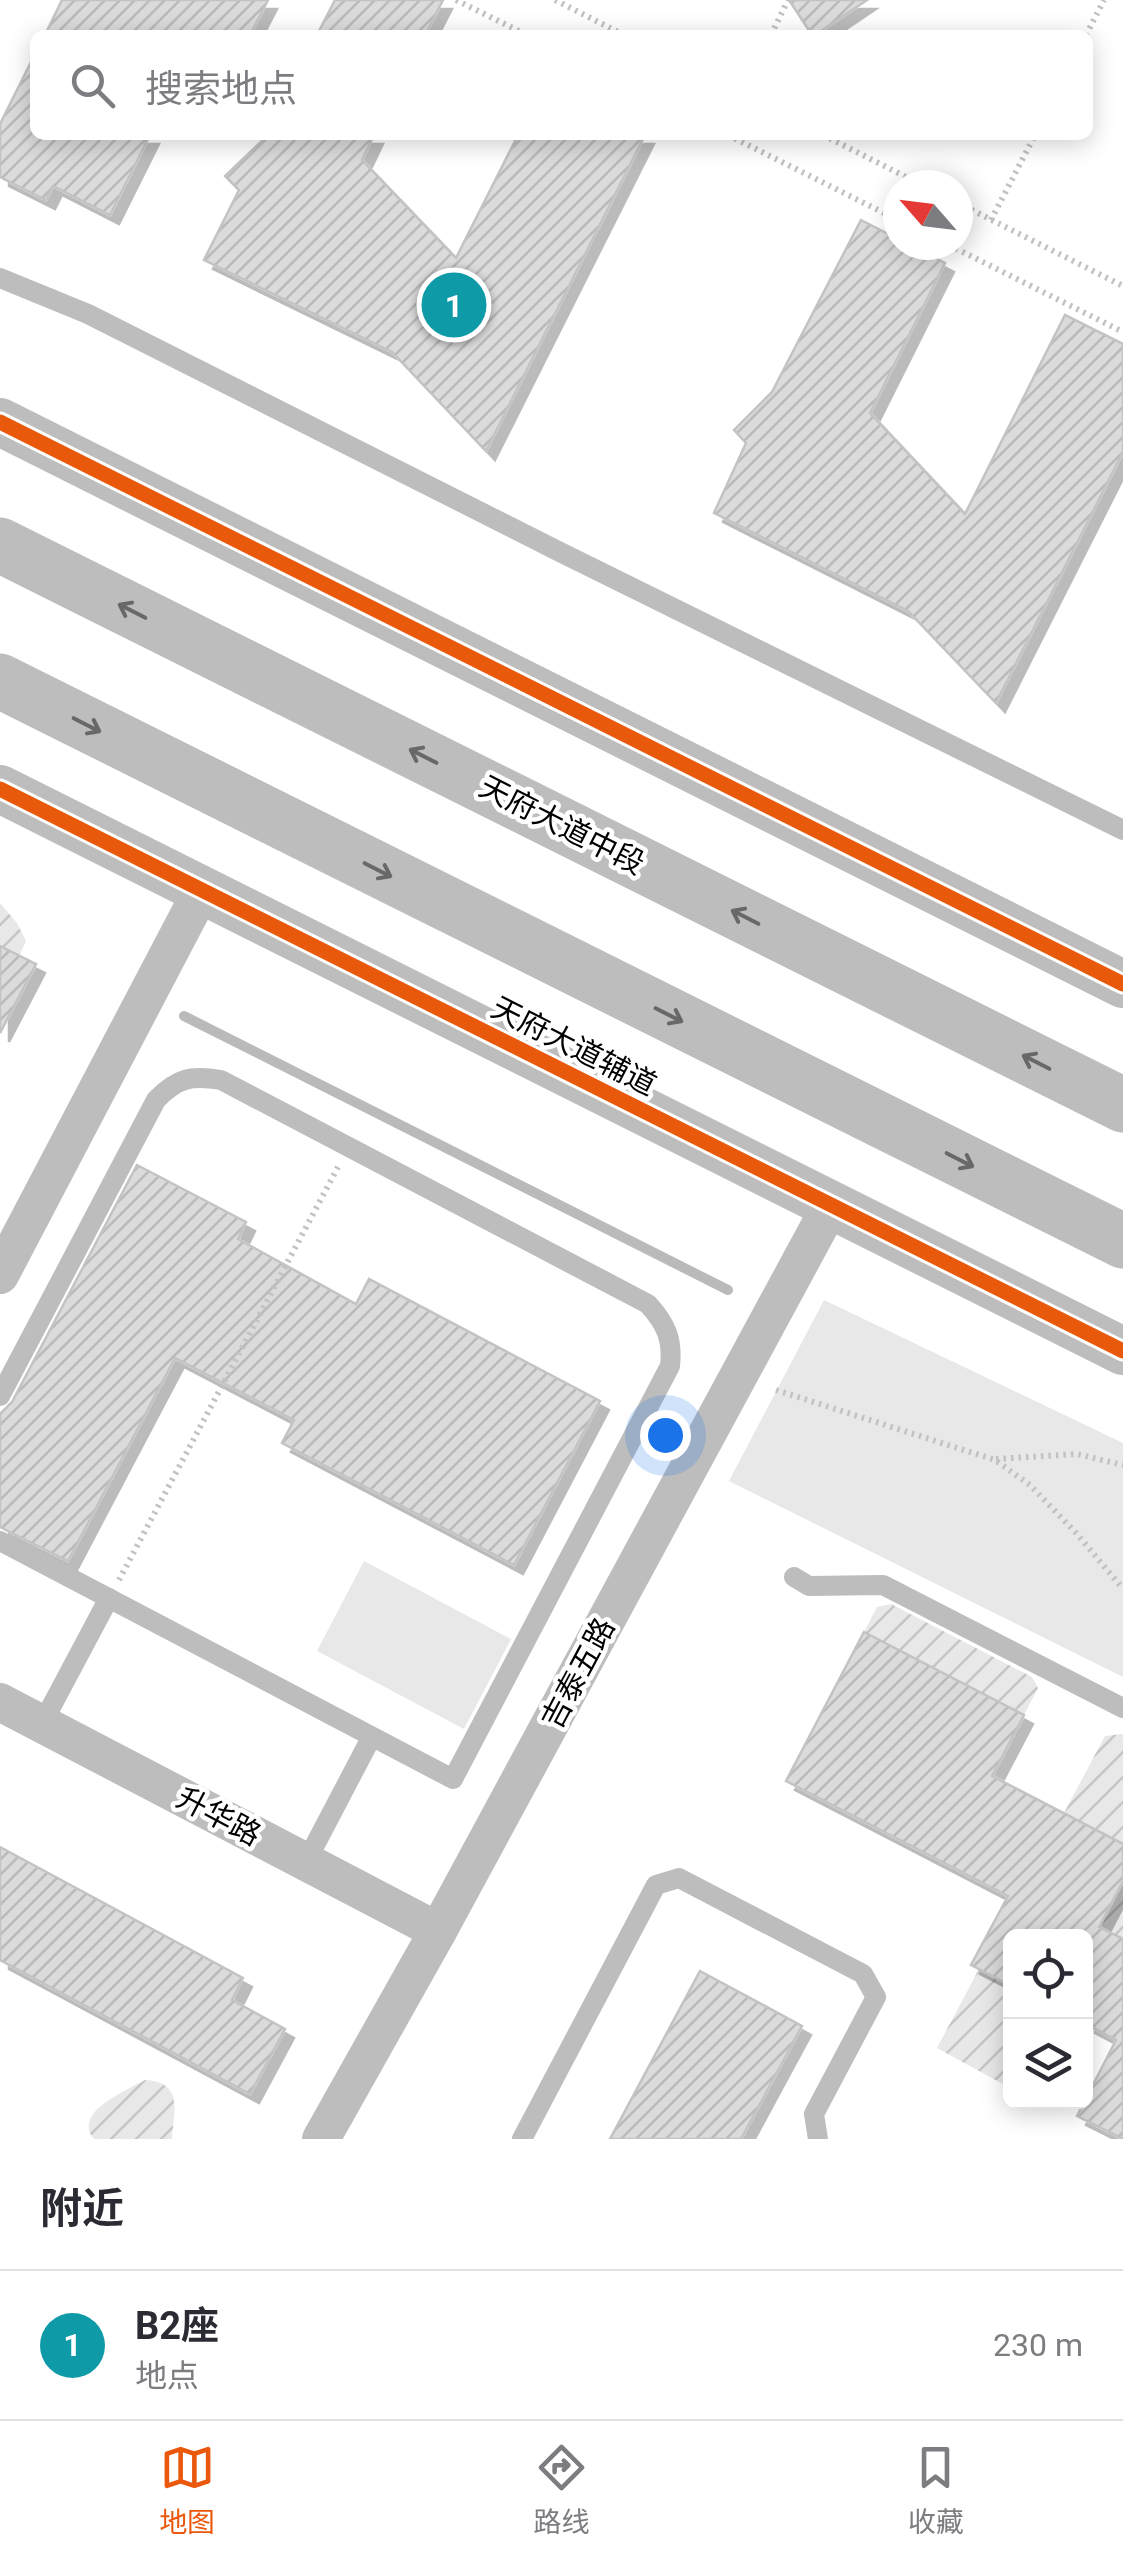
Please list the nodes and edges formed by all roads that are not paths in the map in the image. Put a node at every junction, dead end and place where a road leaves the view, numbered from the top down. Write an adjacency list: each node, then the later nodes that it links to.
1 (0, 278): 6 (lane)
2 (0, 422): 8 (street)
3 (0, 545): 9 (main road, 天府大道中段, one-way to 3)
4 (0, 681): 11 (main road, one-way to 11)
5 (0, 789): 7 (street, 天府大道辅道)
6 (1123, 830)
7 (202, 890): 10 (street, 天府大道辅道); 12 (street)
8 (1123, 984)
9 (1123, 1106)
10 (831, 1205): 13 (street, 天府大道辅道); 23 (street, 吉泰五路)
11 (1123, 1241)
12 (0, 1275)
13 (1123, 1352)
14 (0, 1396): 21 (lane)
15 (0, 1540): 17 (lane)
16 (794, 1577): 19 (lane)
17 (108, 1598): 20 (lane); 21 (lane)
18 (0, 1702): 20 (street, 升华路)
19 (1123, 1708)
20 (42, 1724): 22 (street, 升华路)
21 (371, 1738): 22 (lane)
22 (306, 1862): 23 (street, 升华路)
23 (438, 1931): 24 (street, 吉泰五路)
24 (322, 2139)
25 (522, 2139): 26 (lane)
26 (818, 2139)

